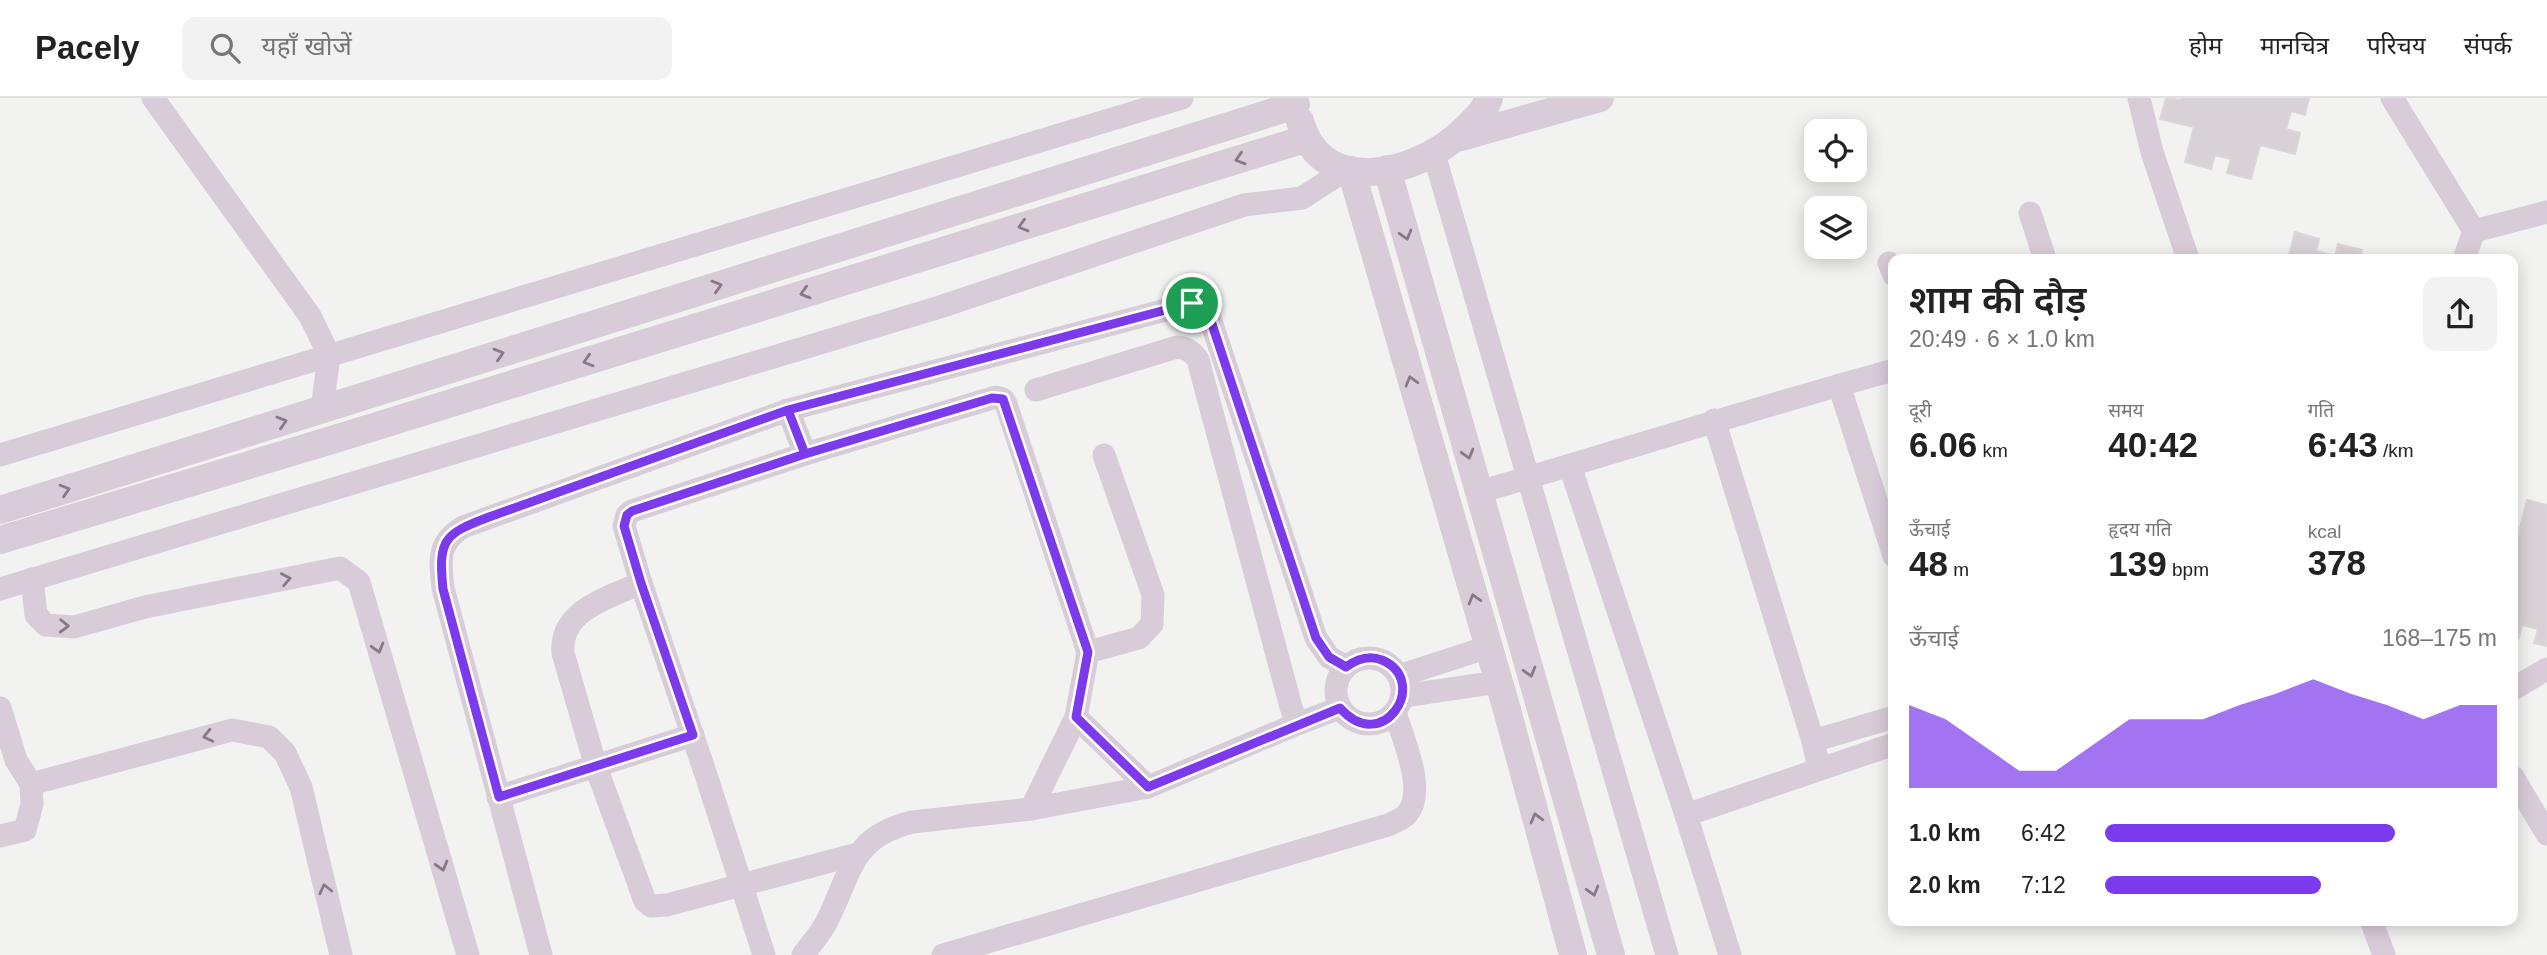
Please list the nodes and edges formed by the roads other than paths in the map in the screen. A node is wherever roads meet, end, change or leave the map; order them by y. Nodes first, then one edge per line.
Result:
1 (153, 98) edge
2 (1182, 98) edge
3 (1489, 98) edge
4 (1600, 98) edge
5 (2139, 98) edge
6 (2392, 98) edge
7 (1297, 101) edge
8 (1305, 139) junction
9 (1444, 146) junction
10 (1387, 169) junction
11 (1348, 170) junction
12 (2547, 212) edge
13 (2030, 213) dead end
14 (2474, 231) junction
15 (2043, 254) edge
16 (2186, 254) edge
17 (2466, 254) edge
18 (328, 355) junction
19 (1888, 372) edge
20 (1839, 385) junction
21 (1036, 390) dead end
22 (322, 410) junction
23 (788, 410) junction
24 (1714, 420) junction
25 (805, 454) junction
26 (0, 455) edge
27 (1104, 455) dead end
28 (1570, 466) junction
29 (1527, 478) junction
30 (1479, 492) junction
31 (0, 510) edge
32 (1888, 537) edge
33 (0, 540) edge
34 (32, 579) junction
35 (641, 583) junction
36 (0, 589) edge
37 (1488, 647) junction
38 (1088, 652) junction
39 (1346, 667) junction
40 (2547, 669) edge
41 (1498, 682) junction
42 (2518, 686) edge
43 (1399, 695) junction
44 (0, 708) edge
45 (1340, 708) junction
46 (1076, 717) junction
47 (1888, 720) edge
48 (1297, 724) junction
49 (693, 735) junction
50 (1814, 741) junction
51 (1888, 746) edge
52 (596, 766) junction
53 (1819, 768) junction
54 (31, 784) junction
55 (2518, 785) edge
56 (1148, 787) junction
57 (499, 797) junction
58 (1031, 809) junction
59 (1686, 815) junction
60 (2547, 834) edge
61 (0, 836) edge
62 (857, 854) junction
63 (740, 884) junction
64 (2373, 926) edge
65 (341, 955) edge
66 (468, 955) edge
67 (541, 955) edge
68 (764, 955) edge
69 (803, 955) edge
70 (943, 955) edge
71 (1573, 955) edge
72 (1611, 955) edge
73 (1667, 955) edge
74 (1730, 955) edge
75 (2384, 955) edge

1 - 18 street
2 - 18 street
3 - 9 street
4 - 9 street
5 - 16 street
6 - 14 street
7 - 8 street
22 -> 7 street
8 - 11 street
8 -> 33 street
9 - 10 street
9 - 29 street
10 - 11 street
10 -> 30 street
11 - 34 street
37 -> 11 street
12 - 14 street
13 - 15 street
14 - 17 street
18 - 22 street
18 - 26 street
19 - 20 street
20 - 24 street
20 - 32 street
21 - 48 street
31 -> 22 street
23 - 25 street
23 - 39 street
23 - 57 street
24 - 28 street
24 - 50 street
25 - 35 street
25 - 38 street
27 - 38 street
28 - 29 street
28 - 59 street
29 - 30 street
29 - 73 street
30 -> 72 street
34 - 36 street
34 -> 66 street
35 - 49 street
35 - 52 street
37 - 41 street
37 - 43 street
38 - 46 street
39 - 43 street
39 - 45 street
40 - 42 street
41 - 43 street
71 -> 41 street
43 - 45 street
43 - 70 street
44 - 54 street
45 - 48 street
46 - 56 street
46 - 58 street
47 - 50 street
48 - 56 street
49 - 52 street
49 - 63 street
50 - 53 street
51 - 53 street
52 - 57 street
52 - 63 street
53 - 59 street
54 - 61 street
65 -> 54 street
55 - 60 street
56 - 58 street
57 - 67 street
58 - 62 street
59 - 74 street
62 - 63 street
62 - 69 street
63 - 68 street
64 - 75 street

